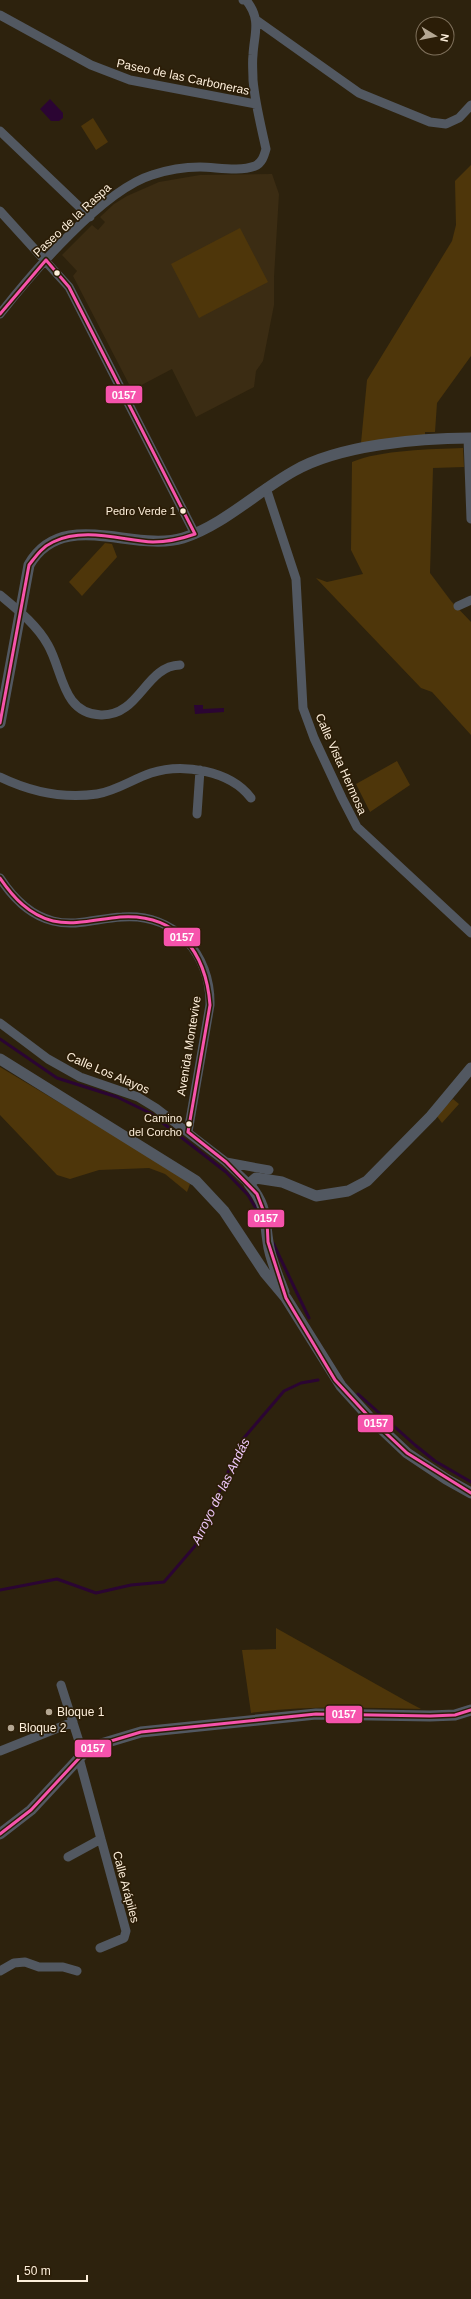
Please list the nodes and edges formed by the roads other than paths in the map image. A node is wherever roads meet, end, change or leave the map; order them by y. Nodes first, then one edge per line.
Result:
1 (243, 0) edge
2 (246, 0) edge
3 (0, 15) edge
4 (256, 20) junction
5 (256, 104) junction
6 (471, 105) edge
7 (0, 131) edge
8 (0, 211) edge
9 (90, 217) junction
10 (46, 260) junction
11 (0, 314) edge
12 (469, 438) edge
13 (266, 488) junction
14 (471, 519) edge
15 (195, 534) junction
16 (0, 595) edge
17 (471, 600) edge
18 (458, 606) dead end
19 (20, 612) junction
20 (180, 665) dead end
21 (0, 723) edge
22 (200, 770) junction
23 (0, 777) edge
24 (251, 798) dead end
25 (197, 814) dead end
26 (0, 878) edge
27 (471, 933) edge
28 (0, 1023) edge
29 (0, 1059) edge
30 (471, 1068) edge
31 (188, 1132) junction
32 (226, 1162) junction
33 (270, 1175) junction
34 (252, 1181) junction
35 (257, 1194) junction
36 (266, 1245) junction
37 (252, 1254) junction
38 (265, 1273) junction
39 (286, 1298) junction
40 (471, 1492) edge
41 (61, 1685) dead end
42 (471, 1710) edge
43 (73, 1722) junction
44 (0, 1751) edge
45 (81, 1756) junction
46 (0, 1834) edge
47 (101, 1840) junction
48 (68, 1857) dead end
49 (100, 1948) dead end
50 (0, 1971) edge
51 (77, 1971) dead end

1 - 2 street
2 - 4 street
3 - 5 street, Paseo de las Carboneras
4 - 5 street
4 - 6 street
5 - 9 street, Paseo de la Raspa
7 - 9 street
8 - 10 street
9 - 10 street, Paseo de la Raspa
10 - 11 street, Paseo de la Raspa
10 - 15 street
12 - 13 street
12 - 14 street
13 - 15 street
13 - 27 street, Calle Vista Hermosa
15 - 19 street
16 - 19 street
17 - 18 street
19 - 20 street
19 - 21 street
22 - 23 street
22 - 24 street
22 - 25 street
26 - 31 street, Avenida Montevive
28 - 31 street, Calle Los Alayos
29 - 37 street
30 - 33 street
31 - 32 street
32 - 33 street
32 - 34 street
33 - 34 street
33 - 35 street
34 - 35 street
35 - 36 street
36 - 37 street
36 - 38 street
36 - 39 street
37 - 38 street
38 - 39 street
39 - 40 street
41 - 43 street, Calle Arápiles
42 - 45 street
43 - 44 street
43 - 45 street, Calle Arápiles
45 - 46 street
45 - 47 street, Calle Arápiles
47 - 48 street, Calle Arápiles
47 - 49 street, Calle Arápiles
50 - 51 street

